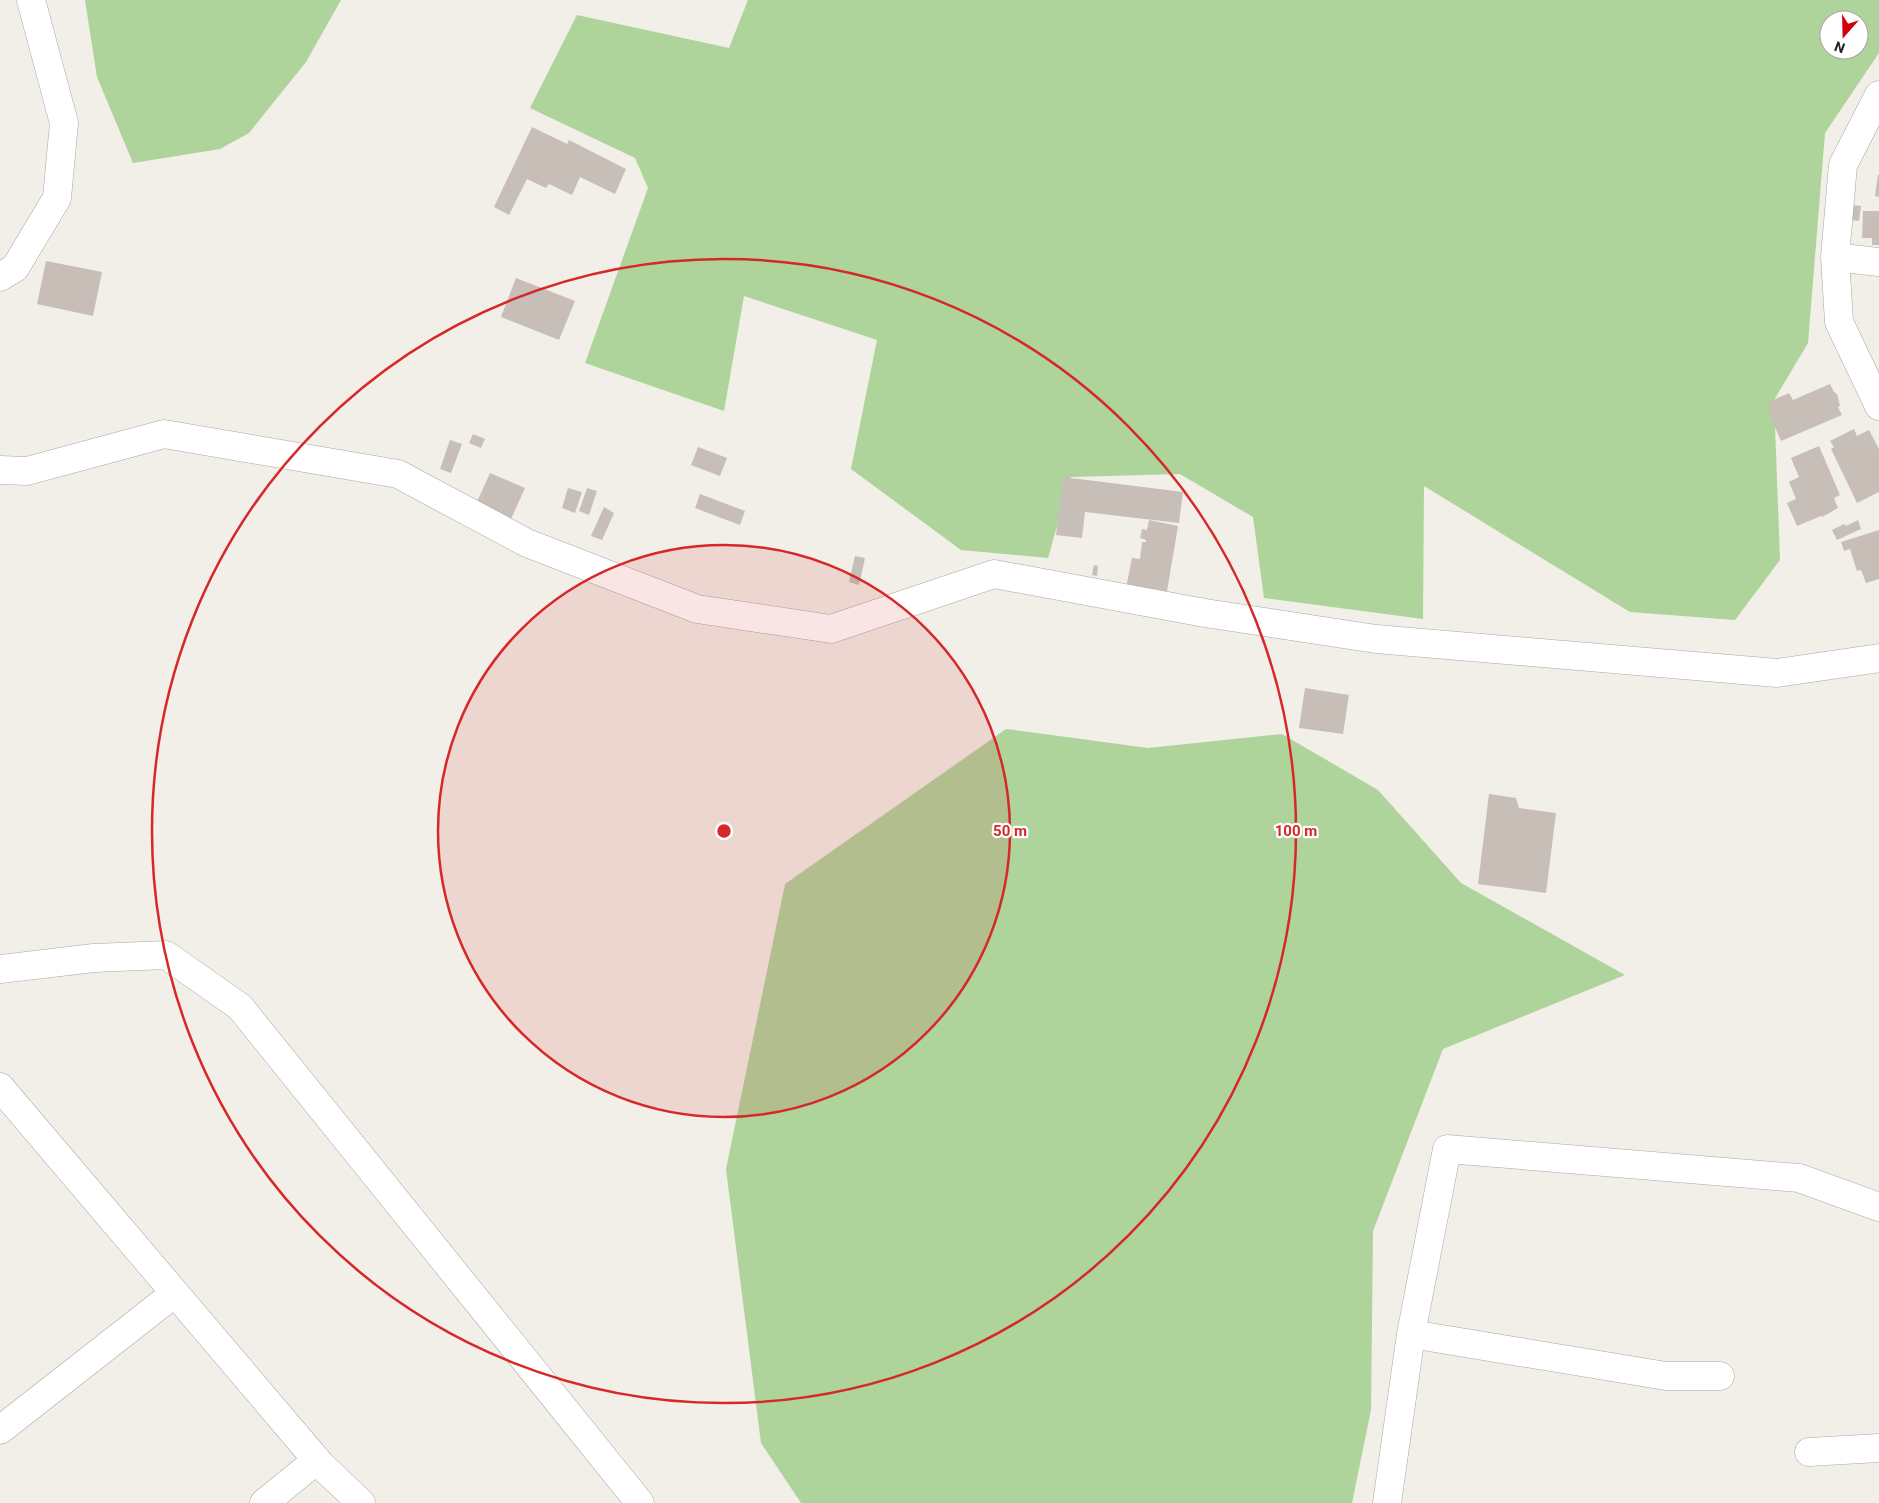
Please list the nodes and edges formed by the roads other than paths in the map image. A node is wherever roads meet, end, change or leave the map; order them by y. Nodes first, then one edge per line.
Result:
1 (31, 0) edge
2 (1879, 95) edge
3 (1835, 258) junction
4 (1879, 262) edge
5 (0, 278) edge
6 (1879, 406) edge
7 (0, 470) edge
8 (1879, 658) edge
9 (0, 969) edge
10 (0, 1087) edge
11 (1879, 1207) edge
12 (175, 1293) junction
13 (1411, 1334) junction
14 (1720, 1376) dead end
15 (1, 1427) edge
16 (1879, 1448) edge
17 (1809, 1452) dead end
18 (1879, 1457) edge
19 (317, 1460) junction
20 (264, 1503) edge
21 (361, 1503) edge
22 (640, 1503) edge
23 (1387, 1503) edge

1 - 5 street
2 - 3 street
3 - 4 street
3 - 6 street
7 - 8 street
9 - 22 street
10 - 12 street
11 - 13 street
12 - 15 street
12 - 19 street
13 - 14 street
13 - 23 street
16 - 17 street
16 - 18 street
19 - 20 street
19 - 21 street

